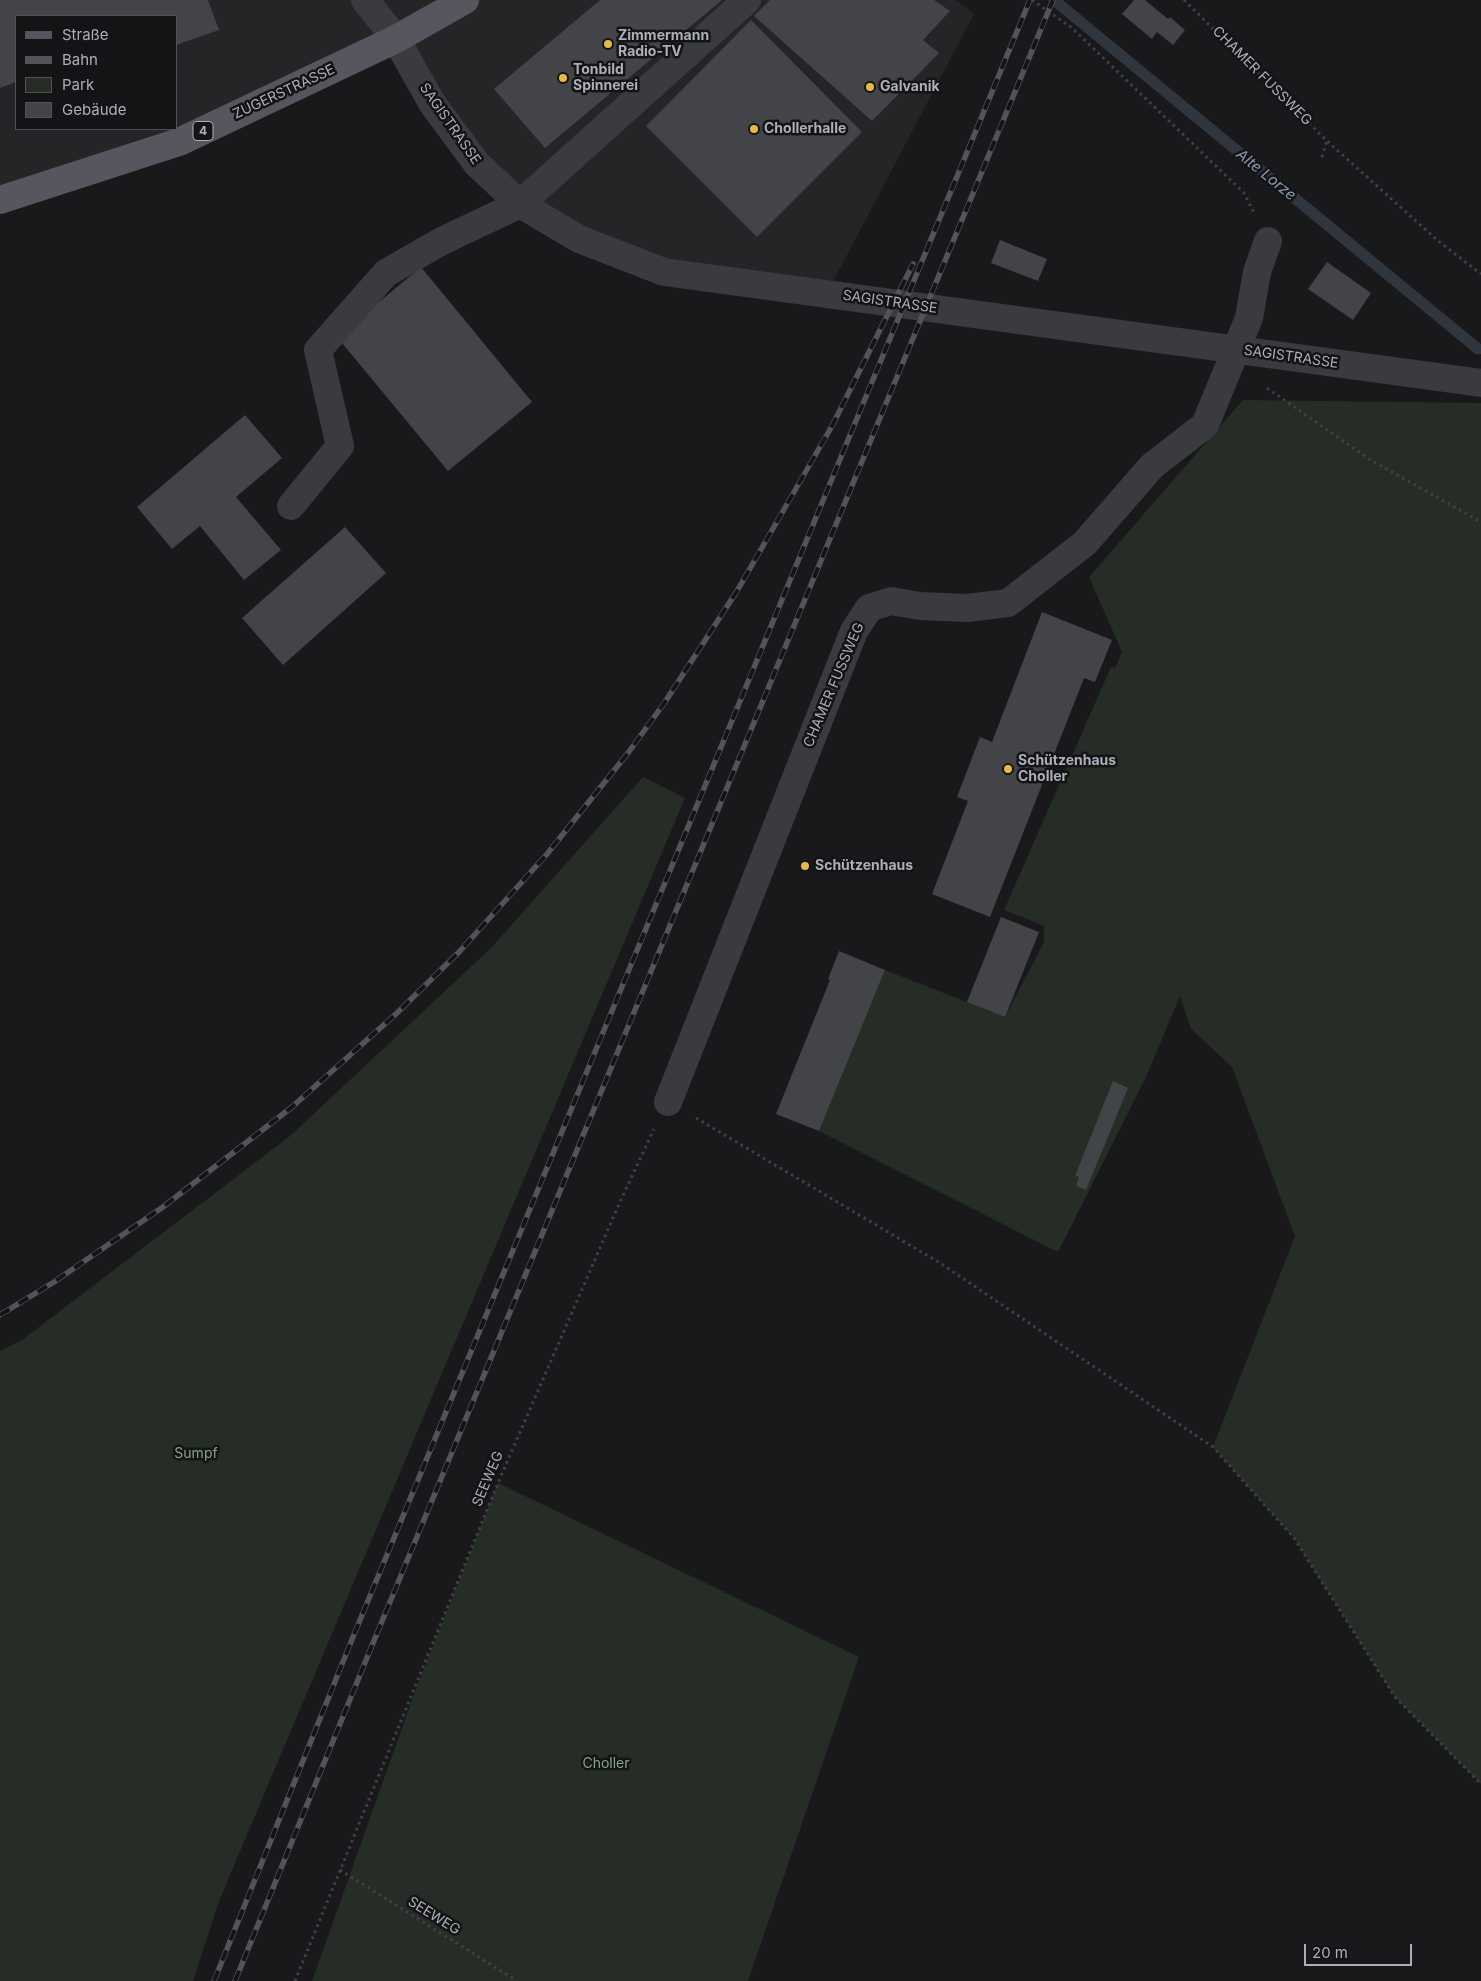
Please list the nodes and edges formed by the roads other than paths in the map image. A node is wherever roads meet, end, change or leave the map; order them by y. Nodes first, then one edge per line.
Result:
1 (366, 0) edge
2 (465, 0) edge
3 (747, 0) edge
4 (396, 39) junction
5 (0, 200) edge
6 (520, 204) junction
7 (1268, 241) road end
8 (1236, 350) junction
9 (1481, 382) edge
10 (291, 506) dead end
11 (668, 1102) road end

1 - 4 street, SAGISTRASSE
2 - 4 main road, 4
3 - 6 street
4 - 5 main road, ZUGERSTRASSE / 4
4 - 6 street, SAGISTRASSE
6 - 8 street, SAGISTRASSE
6 - 10 street
7 - 8 street, CHAMER FUSSWEG
8 - 9 street, SAGISTRASSE
8 - 11 street, CHAMER FUSSWEG

